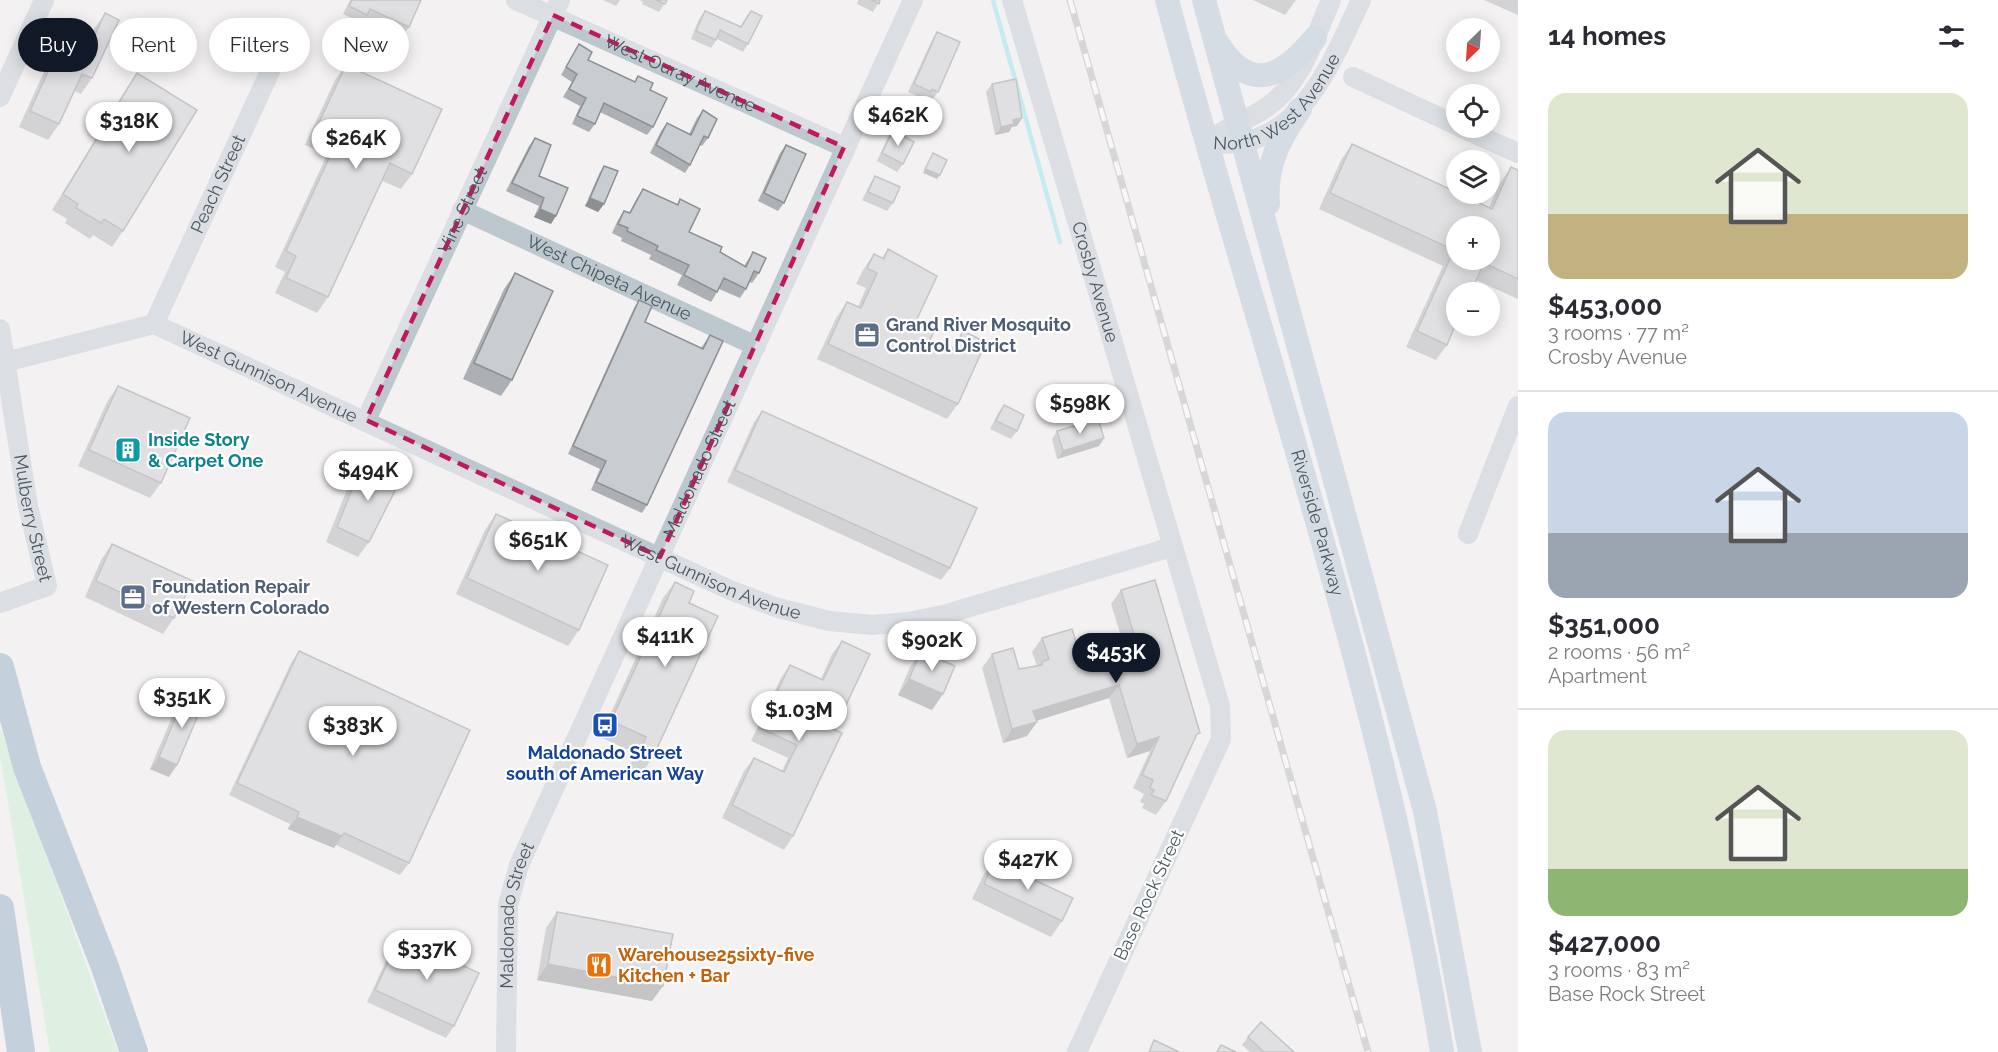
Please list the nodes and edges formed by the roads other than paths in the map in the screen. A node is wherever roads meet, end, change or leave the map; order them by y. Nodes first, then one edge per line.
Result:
1 (44, 0) edge
2 (516, 0) edge
3 (913, 0) edge
4 (1012, 0) edge
5 (1167, 0) edge
6 (1204, 0) edge
7 (1331, 0) edge
8 (1361, 0) edge
9 (556, 8) edge
10 (1214, 38) junction
11 (1315, 38) junction
12 (270, 72) edge
13 (1353, 77) dead end
14 (0, 97) edge
15 (1300, 109) junction
16 (1446, 120) edge
17 (1240, 133) junction
18 (1484, 138) edge
19 (1207, 142) junction
20 (844, 147) junction
21 (1518, 153) edge
22 (462, 210) junction
23 (1270, 242) junction
24 (154, 324) junction
25 (0, 329) edge
26 (756, 346) junction
27 (5, 362) junction
28 (1518, 406) edge
29 (366, 420) junction
30 (1468, 534) dead end
31 (1172, 547) junction
32 (660, 557) junction
33 (0, 603) edge
34 (0, 667) edge
35 (1221, 739) joint
36 (0, 908) edge
37 (21, 1051) edge
38 (135, 1052) edge
39 (506, 1052) edge
40 (1077, 1052) edge
41 (1442, 1052) edge
42 (1470, 1052) edge

1 - 14 street
2 - 9 street, West Ouray Avenue
3 - 20 street, Maldonado Street
4 - 31 street, Crosby Avenue
5 - 19 main road, Riverside Parkway
6 - 10 main road, Riverside Parkway
7 - 11 street, North West Avenue
8 - 15 street, North West Avenue
9 - 20 street, West Ouray Avenue
9 - 22 street, Vine Street
10 - 11 main road
10 - 17 main road, Riverside Parkway
11 - 17 street, North West Avenue
12 - 24 street, Peach Street
13 - 16 street
15 - 17 street, North West Avenue
15 - 23 main road
17 - 19 street, North West Avenue
17 - 23 main road, Riverside Parkway
18 - 21 street
19 - 41 main road, Riverside Parkway
20 - 26 street, Maldonado Street
22 - 26 street, West Chipeta Avenue
22 - 29 street, Vine Street
23 - 42 main road, Riverside Parkway
24 - 27 street
24 - 29 street, West Gunnison Avenue
25 - 27 street, Mulberry Street
26 - 32 street, Maldonado Street
27 - 33 street, Mulberry Street
28 - 30 street
29 - 32 street, West Gunnison Avenue
31 - 32 street, West Gunnison Avenue
31 - 35 street, Crosby Avenue
32 - 39 street, Maldonado Street
34 - 38 highway
35 - 40 street, Base Rock Street
36 - 37 highway

